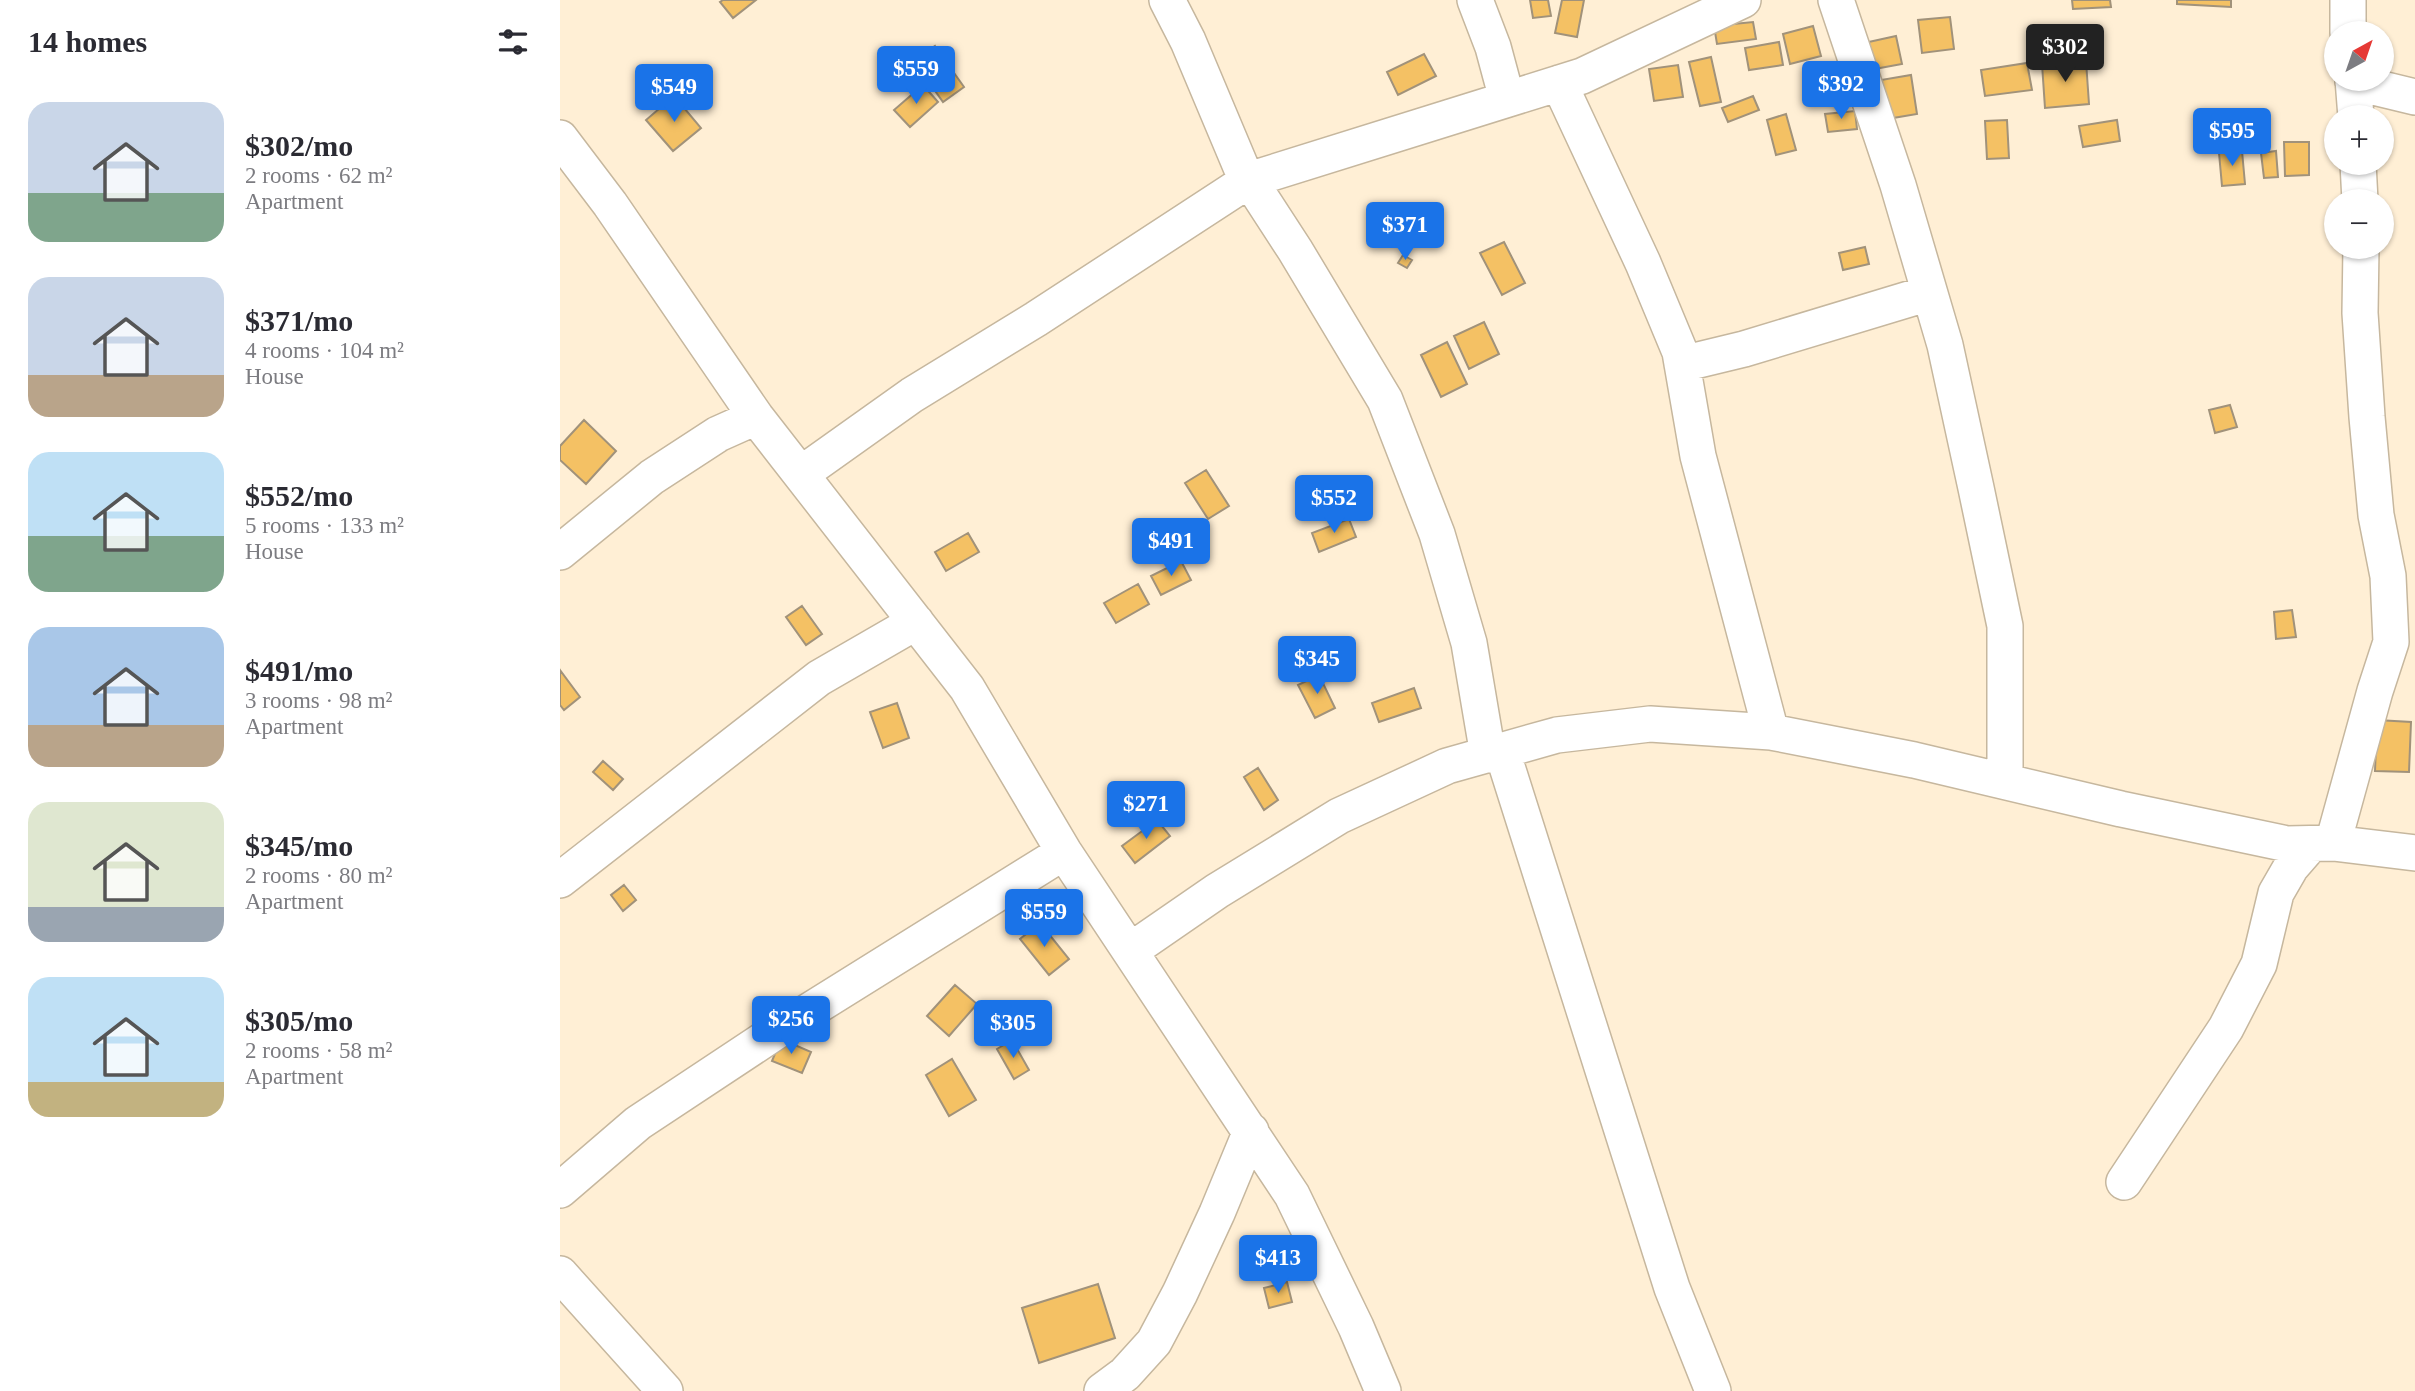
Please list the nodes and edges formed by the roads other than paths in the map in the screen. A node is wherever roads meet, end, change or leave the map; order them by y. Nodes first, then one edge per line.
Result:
1 (1167, 0) edge
2 (1475, 0) edge
3 (1743, 0) edge
4 (1836, 0) edge
5 (2348, 0) edge
6 (2348, 21) edge
7 (1559, 83) junction
8 (2393, 91) edge
9 (2415, 97) edge
10 (1507, 99) junction
11 (560, 138) edge
12 (1249, 180) junction
13 (2361, 259) edge
14 (1929, 293) junction
15 (1682, 364) junction
16 (756, 417) junction
17 (801, 474) junction
18 (560, 551) edge
19 (916, 622) junction
20 (1771, 732) junction
21 (1495, 753) junction
22 (2006, 781) junction
23 (2322, 844) junction
24 (1064, 852) junction
25 (2415, 853) edge
26 (560, 880) edge
27 (1130, 951) junction
28 (1251, 1131) junction
29 (2124, 1182) dead end
30 (560, 1190) edge
31 (560, 1274) edge
32 (665, 1391) edge
33 (1102, 1391) edge
34 (1383, 1391) edge
35 (1713, 1391) edge

1 - 12 street
2 - 10 street
3 - 7 street
4 - 14 street
5 - 6 street
7 - 10 street
7 - 15 street
8 - 9 street
10 - 12 street
11 - 16 street
12 - 17 street
12 - 21 street
13 - 23 street
14 - 15 street
14 - 22 street
15 - 20 street
16 - 17 street
16 - 18 street
17 - 19 street
19 - 24 street
19 - 26 street
20 - 21 street
20 - 22 street
21 - 27 street
21 - 35 street
22 - 23 street
23 - 25 street
23 - 29 street
24 - 27 street
24 - 30 street
27 - 28 street
28 - 33 street
28 - 34 street
31 - 32 street

